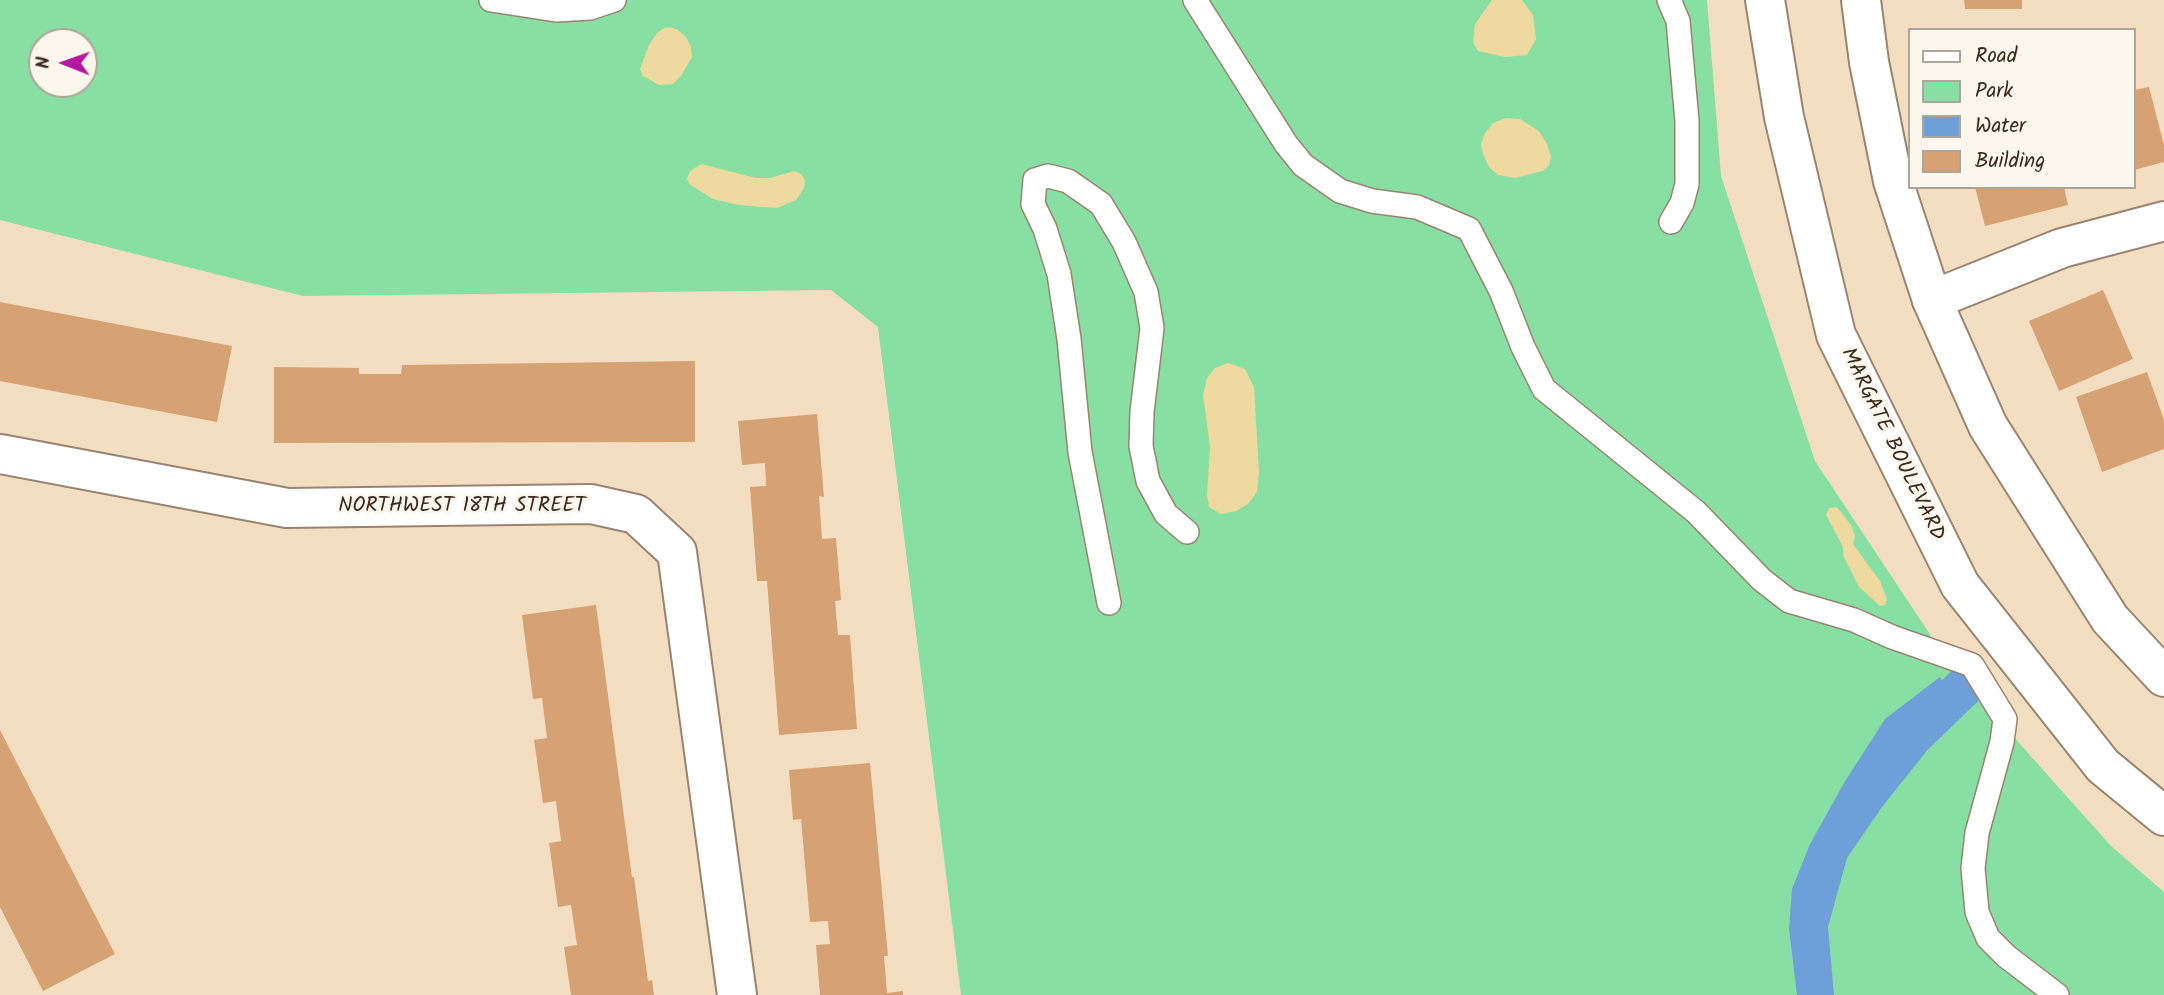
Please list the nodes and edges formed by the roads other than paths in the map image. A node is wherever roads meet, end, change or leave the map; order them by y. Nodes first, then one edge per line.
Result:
1 (491, 0) edge
2 (614, 0) edge
3 (1195, 0) edge
4 (1669, 0) edge
5 (1765, 0) edge
6 (1861, 0) edge
7 (2164, 221) edge
8 (1671, 222) dead end
9 (1932, 300) junction
10 (0, 454) edge
11 (1188, 532) dead end
12 (1109, 603) dead end
13 (2164, 677) edge
14 (2164, 816) edge
15 (737, 995) edge
16 (2057, 995) edge

1 - 2 lane
3 - 16 lane
4 - 8 lane
5 - 14 street, MARGATE BOULEVARD
6 - 9 street
7 - 9 street
9 - 13 street
10 - 15 street, NORTHWEST 18TH STREET
11 - 12 lane

